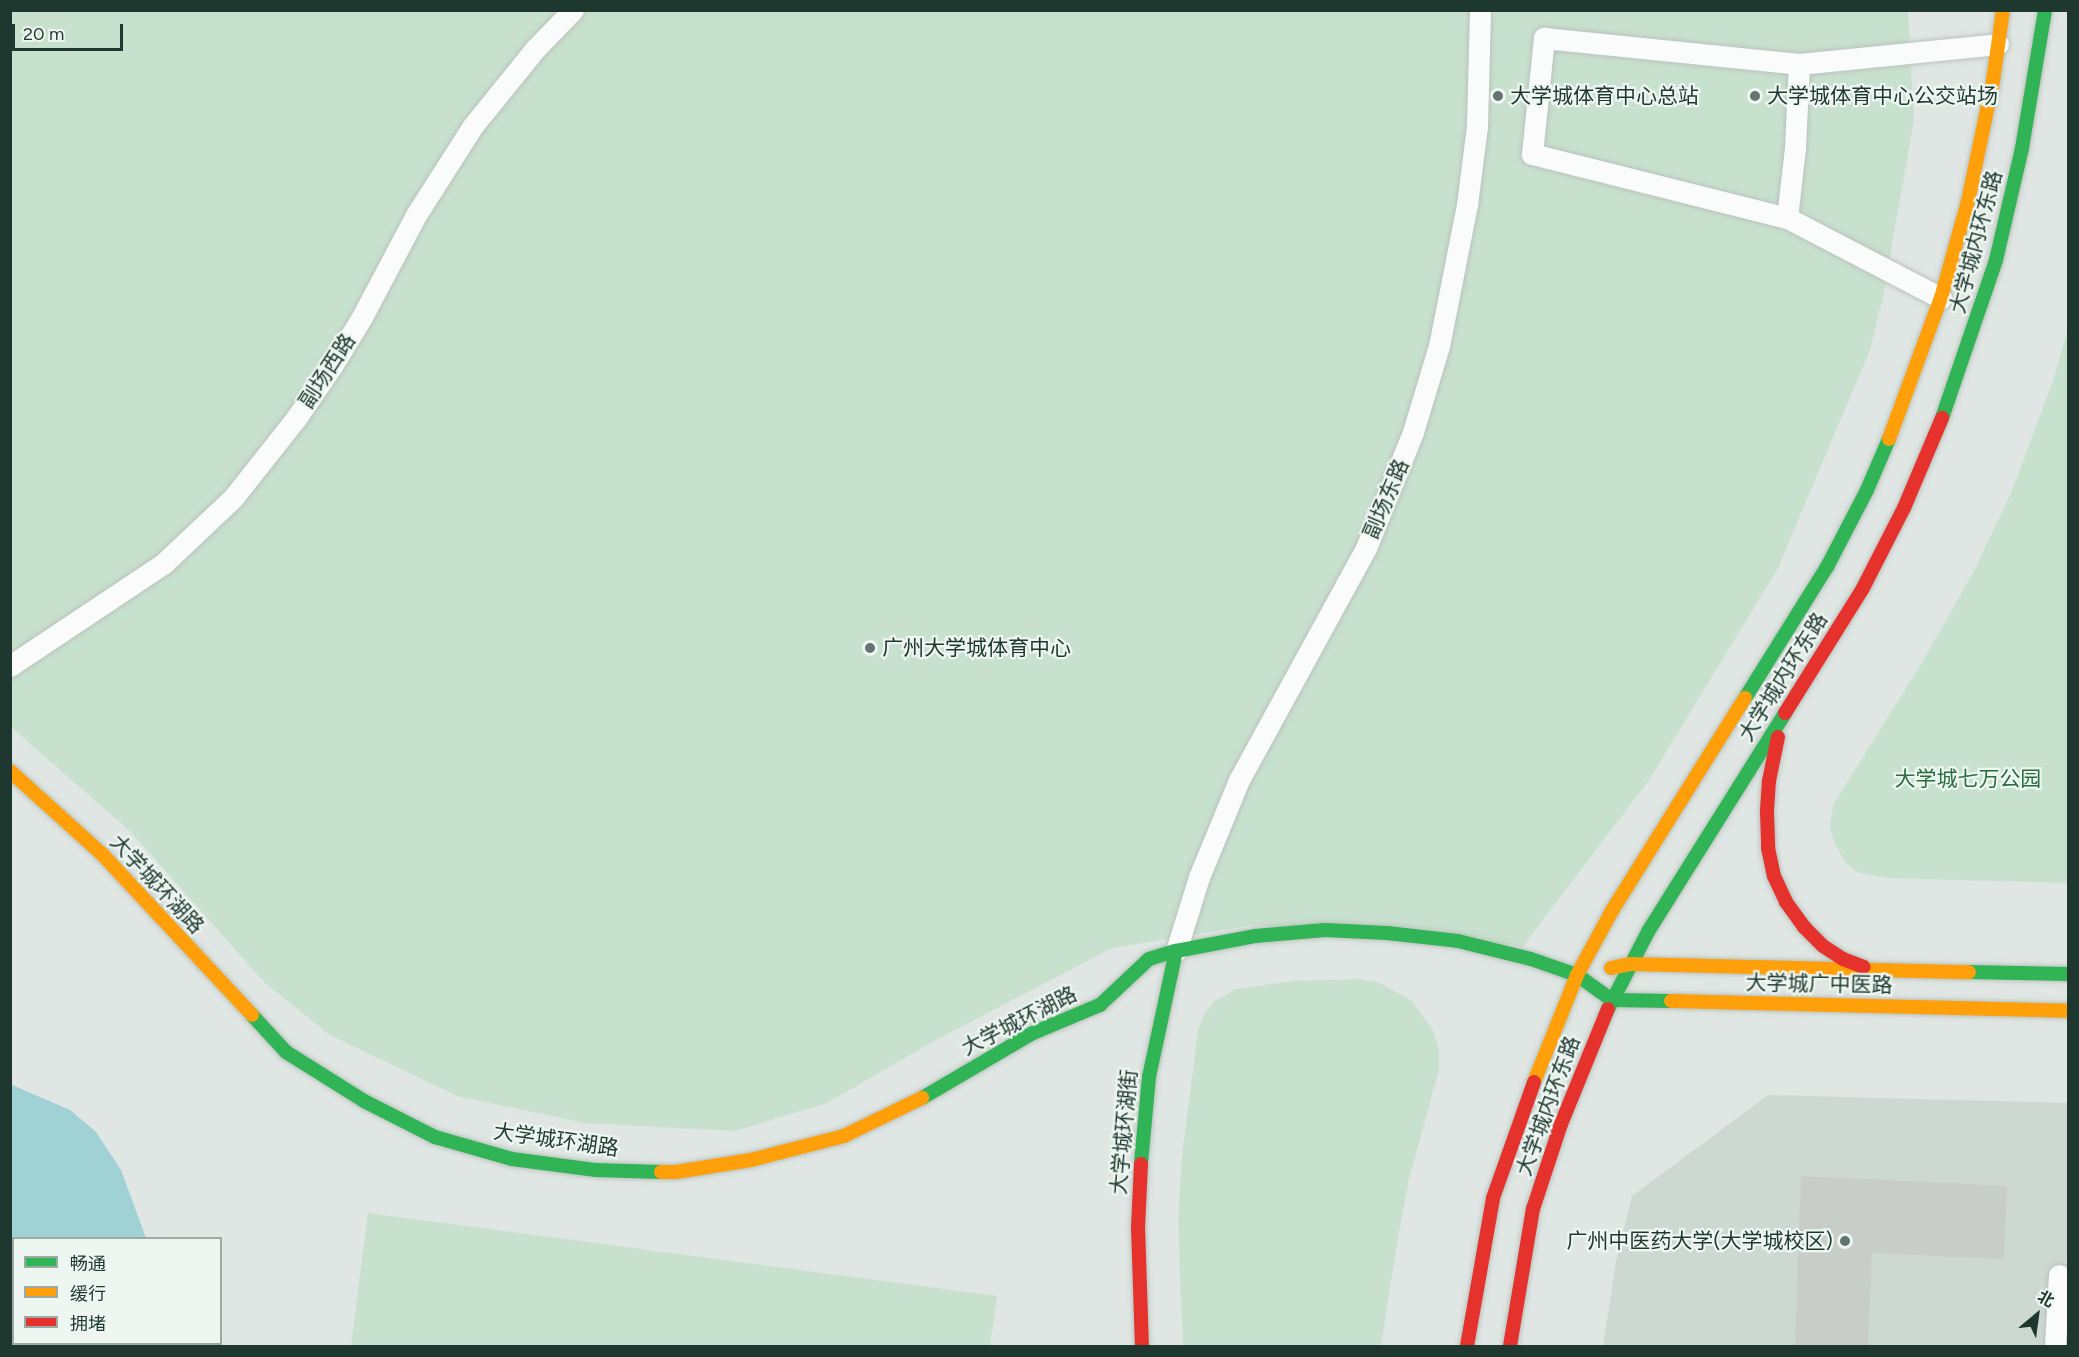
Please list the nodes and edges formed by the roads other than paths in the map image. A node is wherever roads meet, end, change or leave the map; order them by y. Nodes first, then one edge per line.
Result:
1 (573, 10) edge
2 (1480, 10) edge
3 (2003, 10) edge
4 (2045, 10) edge
5 (1998, 44) junction
6 (1799, 64) junction
7 (1787, 218) junction
8 (1941, 298) junction
9 (10, 666) edge
10 (1786, 711) junction
11 (10, 771) edge
12 (1176, 951) junction
13 (1630, 964) junction
14 (1871, 970) junction
15 (2068, 974) edge
16 (1577, 975) junction
17 (1612, 1000) junction
18 (2068, 1011) edge
19 (2059, 1275) dead end
20 (1142, 1347) edge
21 (1467, 1347) edge
22 (1510, 1347) edge
23 (2055, 1347) edge

1 - 9 lane, 副场西路
2 - 12 lane, 副场东路
3 - 5 main road, 大学城内环东路
4 - 10 main road, 大学城内环东路
5 - 6 lane
5 - 8 main road, 大学城内环东路
6 - 7 lane
6 - 7 lane
7 - 8 lane
8 - 16 main road, 大学城内环东路
10 - 13 main road, 大学城内环东路
10 - 14 main road
11 - 12 main road, 大学城环湖路
12 - 16 main road
12 - 20 main road, 大学城环湖街
13 - 14 main road, 大学城广中医路
13 - 16 main road, 大学城广中医路
13 - 17 main road, 大学城内环东路
14 - 15 main road, 大学城广中医路
16 - 17 main road
16 - 21 main road, 大学城内环东路
17 - 18 main road, 大学城广中医路
17 - 22 main road, 大学城内环东路
19 - 23 lane

